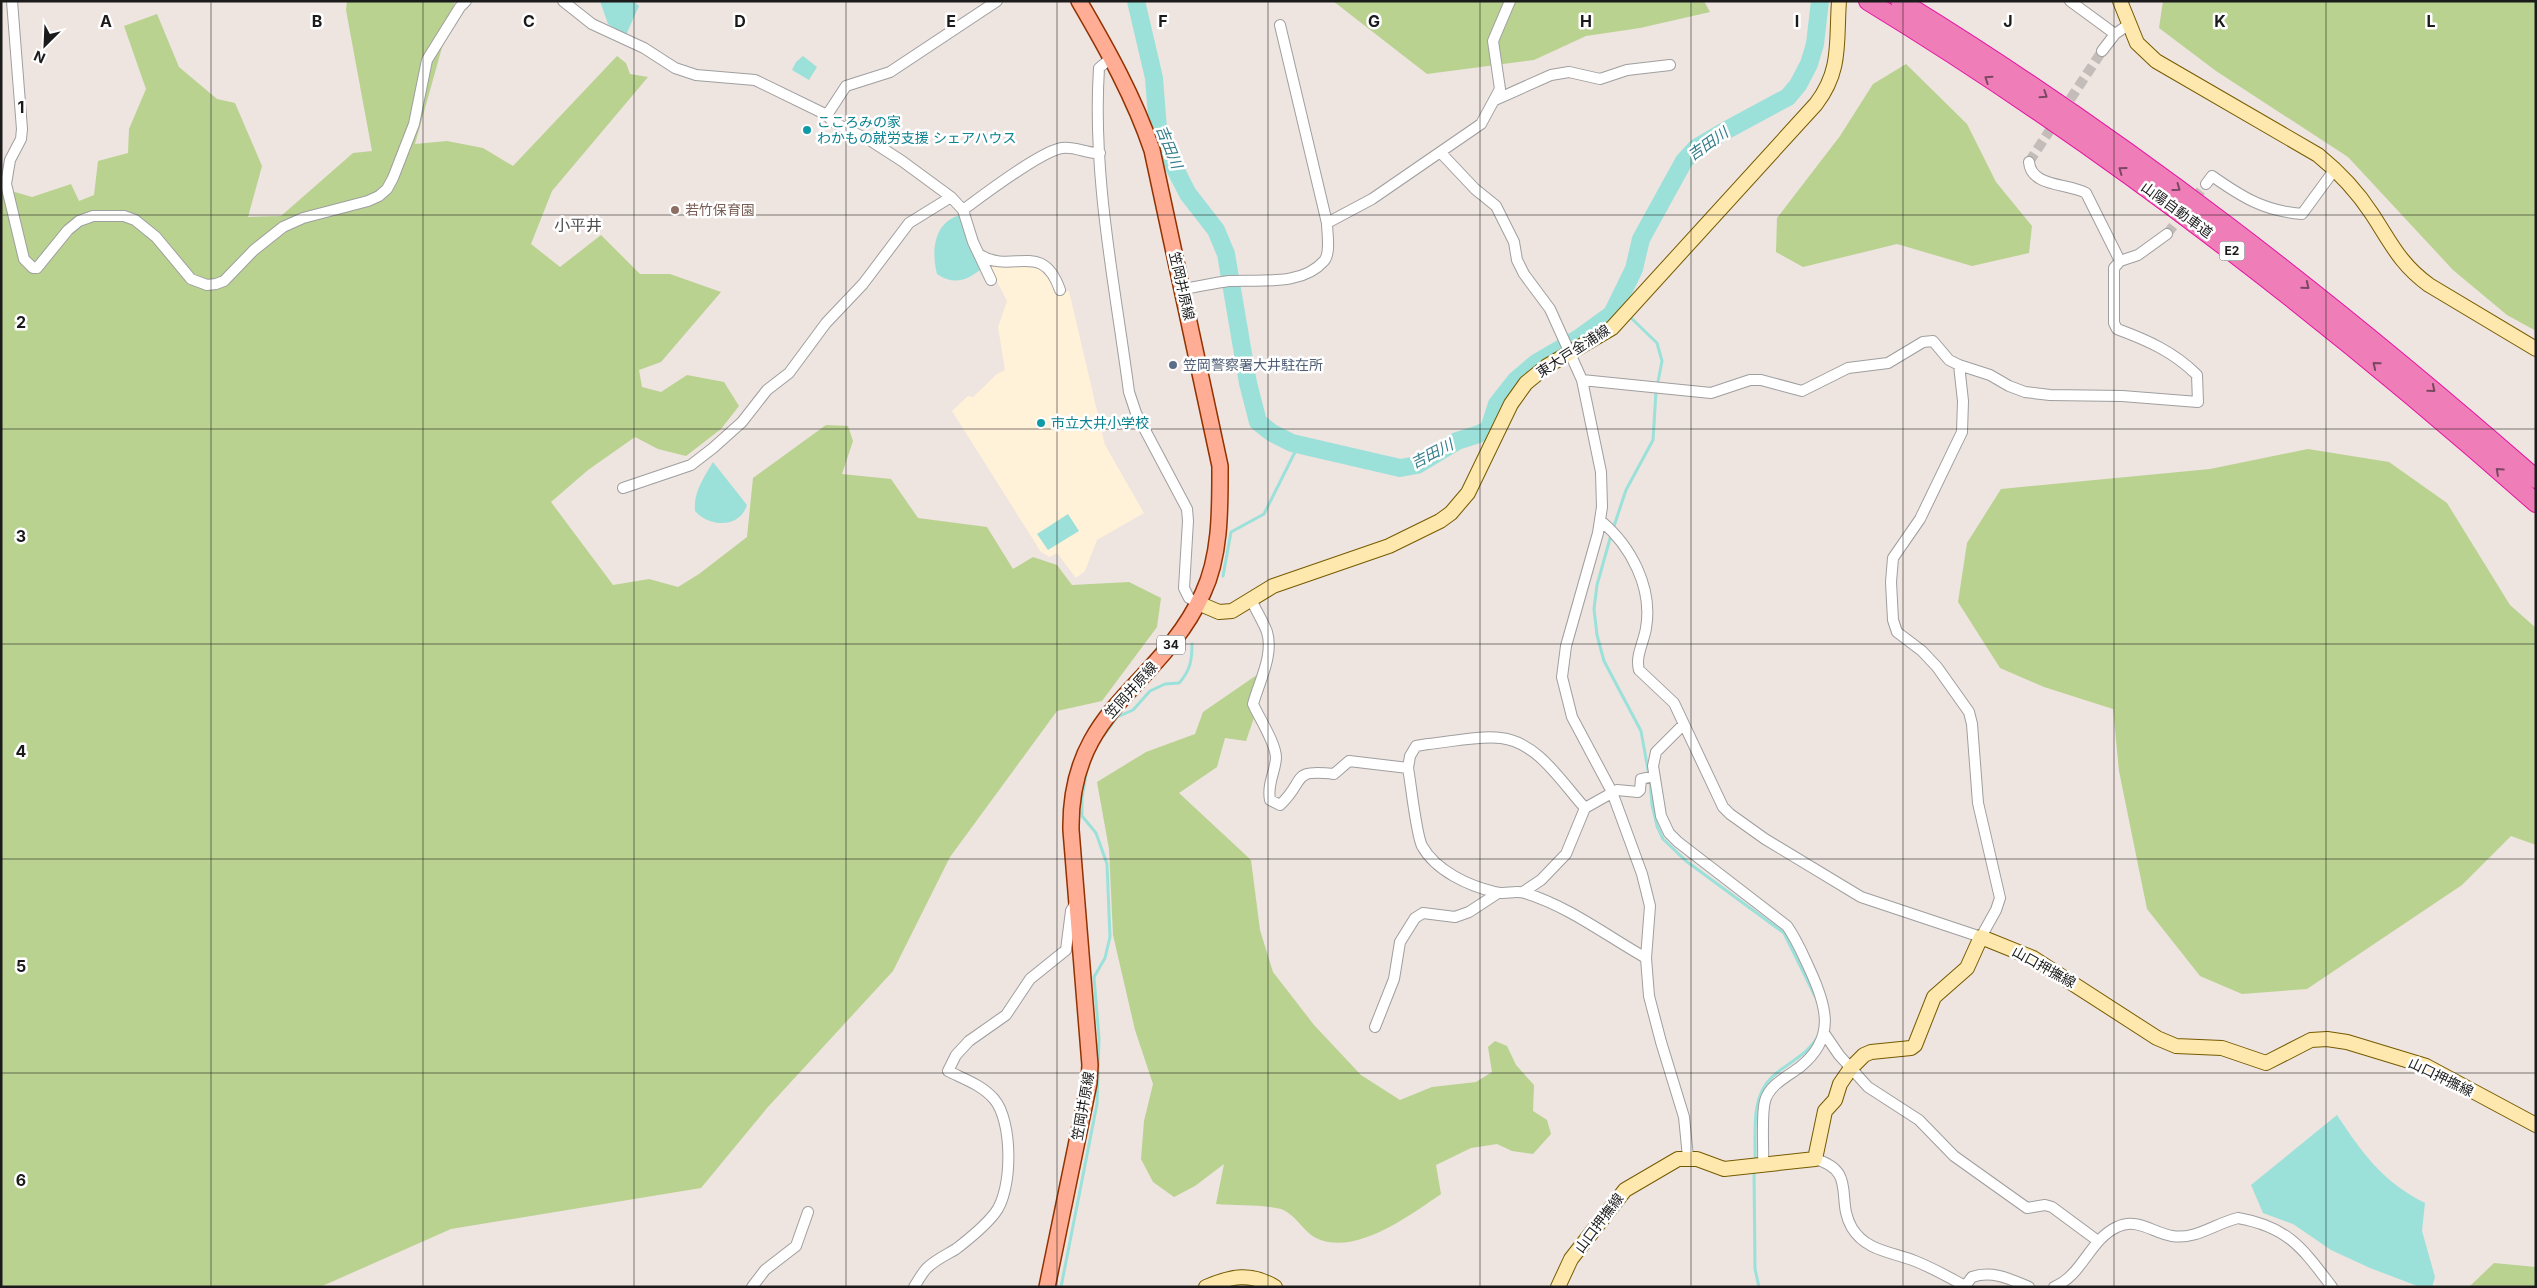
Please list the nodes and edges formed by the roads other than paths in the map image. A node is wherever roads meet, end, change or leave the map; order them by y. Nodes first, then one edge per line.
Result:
1 (12, 1) edge
2 (466, 1) edge
3 (563, 1) edge
4 (996, 1) edge
5 (1079, 1) edge
6 (1510, 1) edge
7 (1839, 1) edge
8 (1868, 1) edge
9 (2070, 1) edge
10 (2120, 1) edge
11 (1907, 12) edge
12 (1280, 25) dead end
13 (2128, 25) junction
14 (2115, 34) junction
15 (2102, 51) tunnel mouth
16 (1111, 58) junction
17 (1670, 65) dead end
18 (1495, 100) junction
19 (828, 115) junction
20 (1441, 152) junction
21 (1100, 153) junction
22 (2029, 162) dead end
23 (2335, 168) junction
24 (2206, 184) dead end
25 (951, 197) junction
26 (963, 210) junction
27 (1327, 223) junction
28 (2167, 234) tunnel mouth
29 (980, 255) junction
30 (2120, 261) junction
31 (991, 280) dead end
32 (1183, 289) junction
33 (1060, 290) dead end
34 (1566, 348) junction
35 (2536, 348) edge
36 (1959, 365) junction
37 (1582, 380) junction
38 (2536, 479) edge
39 (622, 488) dead end
40 (2536, 503) edge
41 (1604, 524) junction
42 (1252, 600) junction
43 (1198, 603) junction
44 (1684, 724) junction
45 (1408, 768) junction
46 (1651, 777) junction
47 (1612, 792) junction
48 (1585, 808) junction
49 (1523, 892) junction
50 (1498, 893) junction
51 (1076, 901) junction
52 (1981, 937) junction
53 (1646, 958) junction
54 (1375, 1027) dead end
55 (1824, 1033) junction
56 (1850, 1068) junction
57 (2536, 1125) edge
58 (1688, 1158) junction
59 (1815, 1159) junction
60 (1758, 1167) junction
61 (808, 1212) dead end
62 (2098, 1240) junction
63 (1209, 1286) edge
64 (1966, 1286) edge
65 (752, 1287) edge
66 (914, 1287) edge
67 (1047, 1287) edge
68 (1275, 1287) edge
69 (1558, 1287) edge
70 (2029, 1287) edge
71 (2054, 1287) edge
72 (2332, 1287) edge

1 - 2 street
3 - 19 street
4 - 19 street
5 - 16 main road, 笠岡井原線 / 34
6 - 18 street
7 - 34 main road, 東大戸金浦線
8 - 11 highway, 山陽自動車道 / E2
9 - 14 street
10 - 13 main road
11 -> 38 highway, 山陽自動車道 / E2
40 -> 11 highway, 山陽自動車道 / E2
12 - 27 street
13 - 14 street
13 - 23 main road
14 - 15 street
16 - 21 street
16 - 32 main road, 笠岡井原線 / 34
17 - 18 street
18 - 20 street
19 - 25 street
20 - 27 street
20 - 34 street
21 - 26 street
21 - 43 street
22 - 30 street
23 - 24 street
23 - 35 main road
25 - 26 street
25 - 39 street
26 - 29 street
27 - 32 street
28 - 30 street
29 - 31 street
29 - 33 street
30 - 36 street
32 - 43 main road, 笠岡井原線 / 34
34 - 37 street
34 - 42 main road, 東大戸金浦線
36 - 37 street
36 - 52 street
37 - 41 street
41 - 44 street
41 - 47 street
42 - 43 main road, 東大戸金浦線
42 - 45 street
43 - 51 main road, 笠岡井原線 / 34
44 - 46 street
44 - 52 street
45 - 48 street
45 - 50 street
46 - 47 street
46 - 55 street
47 - 48 street
47 - 53 street
48 - 49 street
49 - 50 street
49 - 53 street
50 - 54 street
51 - 66 street
51 - 67 main road, 笠岡井原線 / 34
52 - 56 main road
52 - 57 main road, 山口押撫線
53 - 58 street
55 - 56 street
55 - 60 street
56 - 59 main road
56 - 62 street
58 - 60 main road
58 - 69 main road, 山口押撫線
59 - 60 main road
59 - 64 street
61 - 65 street
62 - 71 street
62 - 72 street
63 - 68 main road
64 - 70 street

